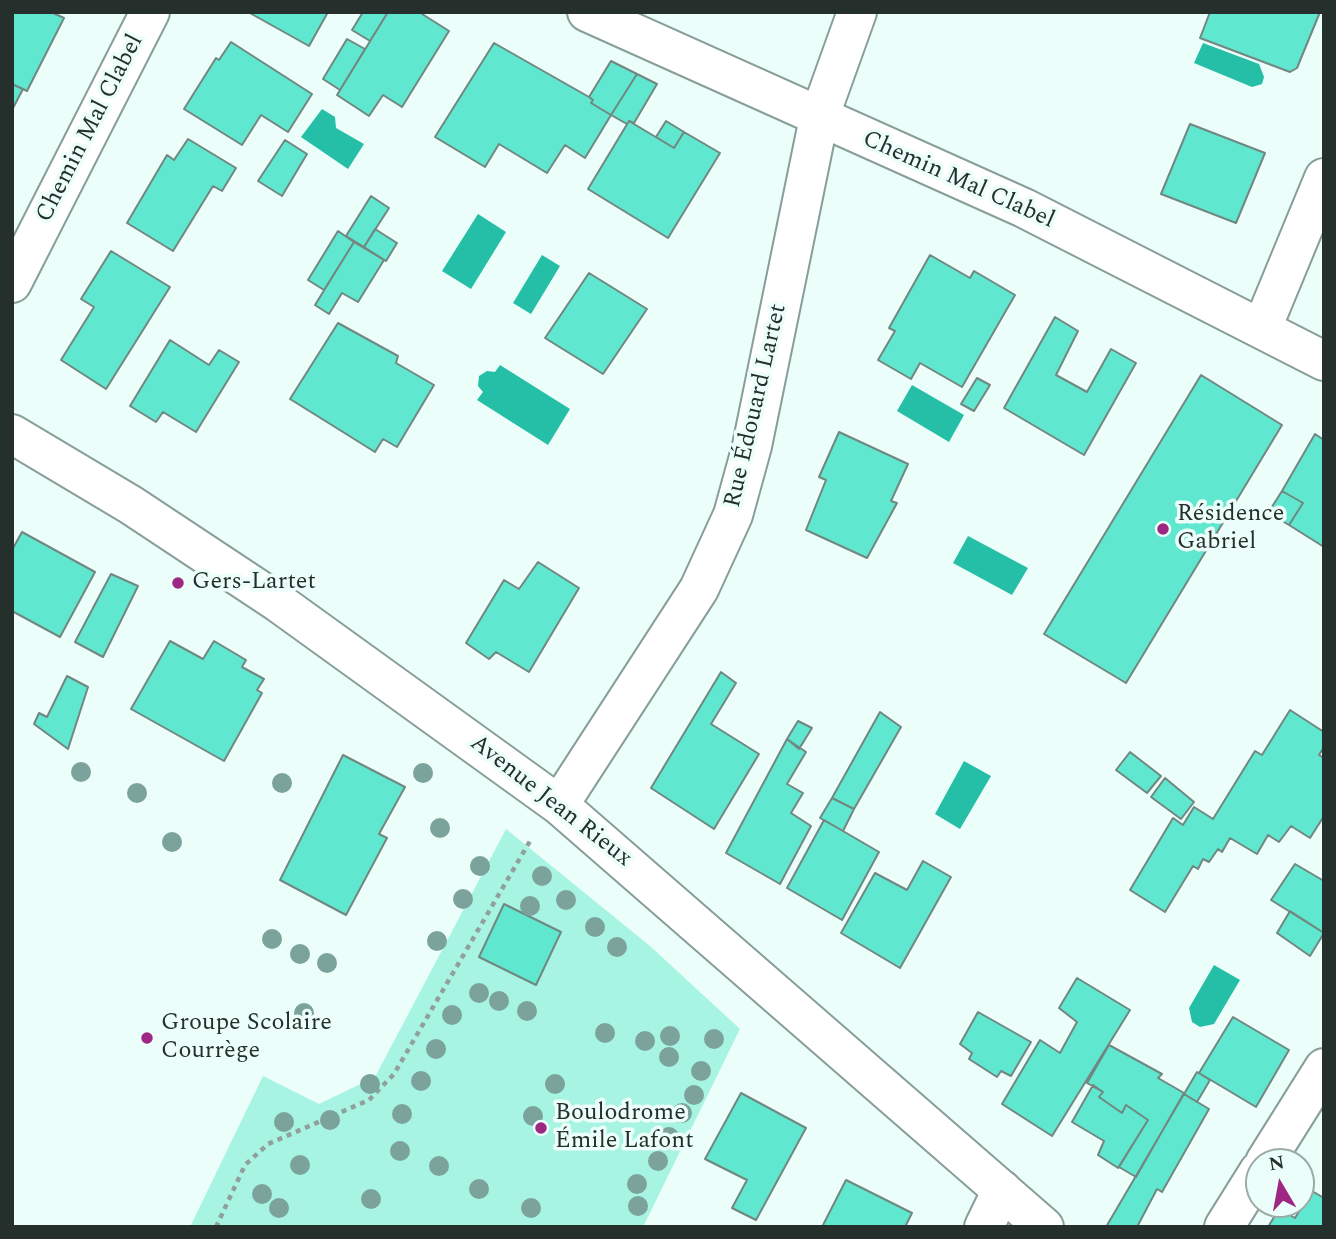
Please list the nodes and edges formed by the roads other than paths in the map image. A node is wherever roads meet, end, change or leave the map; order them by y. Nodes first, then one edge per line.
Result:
1 (150, 12) edge
2 (857, 12) edge
3 (591, 13) edge
4 (819, 118) junction
5 (1324, 177) edge
6 (12, 284) edge
7 (1262, 328) junction
8 (1324, 361) edge
9 (12, 434) edge
10 (559, 805) junction
11 (1324, 1069) edge
12 (1274, 1148) edge
13 (1002, 1190) junction
14 (1245, 1193) edge
15 (984, 1227) edge
16 (1044, 1227) edge
17 (1224, 1227) edge

1 - 6 street, Chemin Mal Clabel
2 - 4 street, Rue Édouard Lartet
3 - 4 street, Chemin Mal Clabel
4 - 7 street, Chemin Mal Clabel
4 - 10 street, Rue Édouard Lartet
5 - 7 street
7 - 8 street, Chemin Mal Clabel
9 - 10 street, Avenue Jean Rieux
10 - 13 street, Avenue Jean Rieux
11 - 12 street
13 - 15 street
13 - 16 street, Avenue Jean Rieux
14 - 17 street

